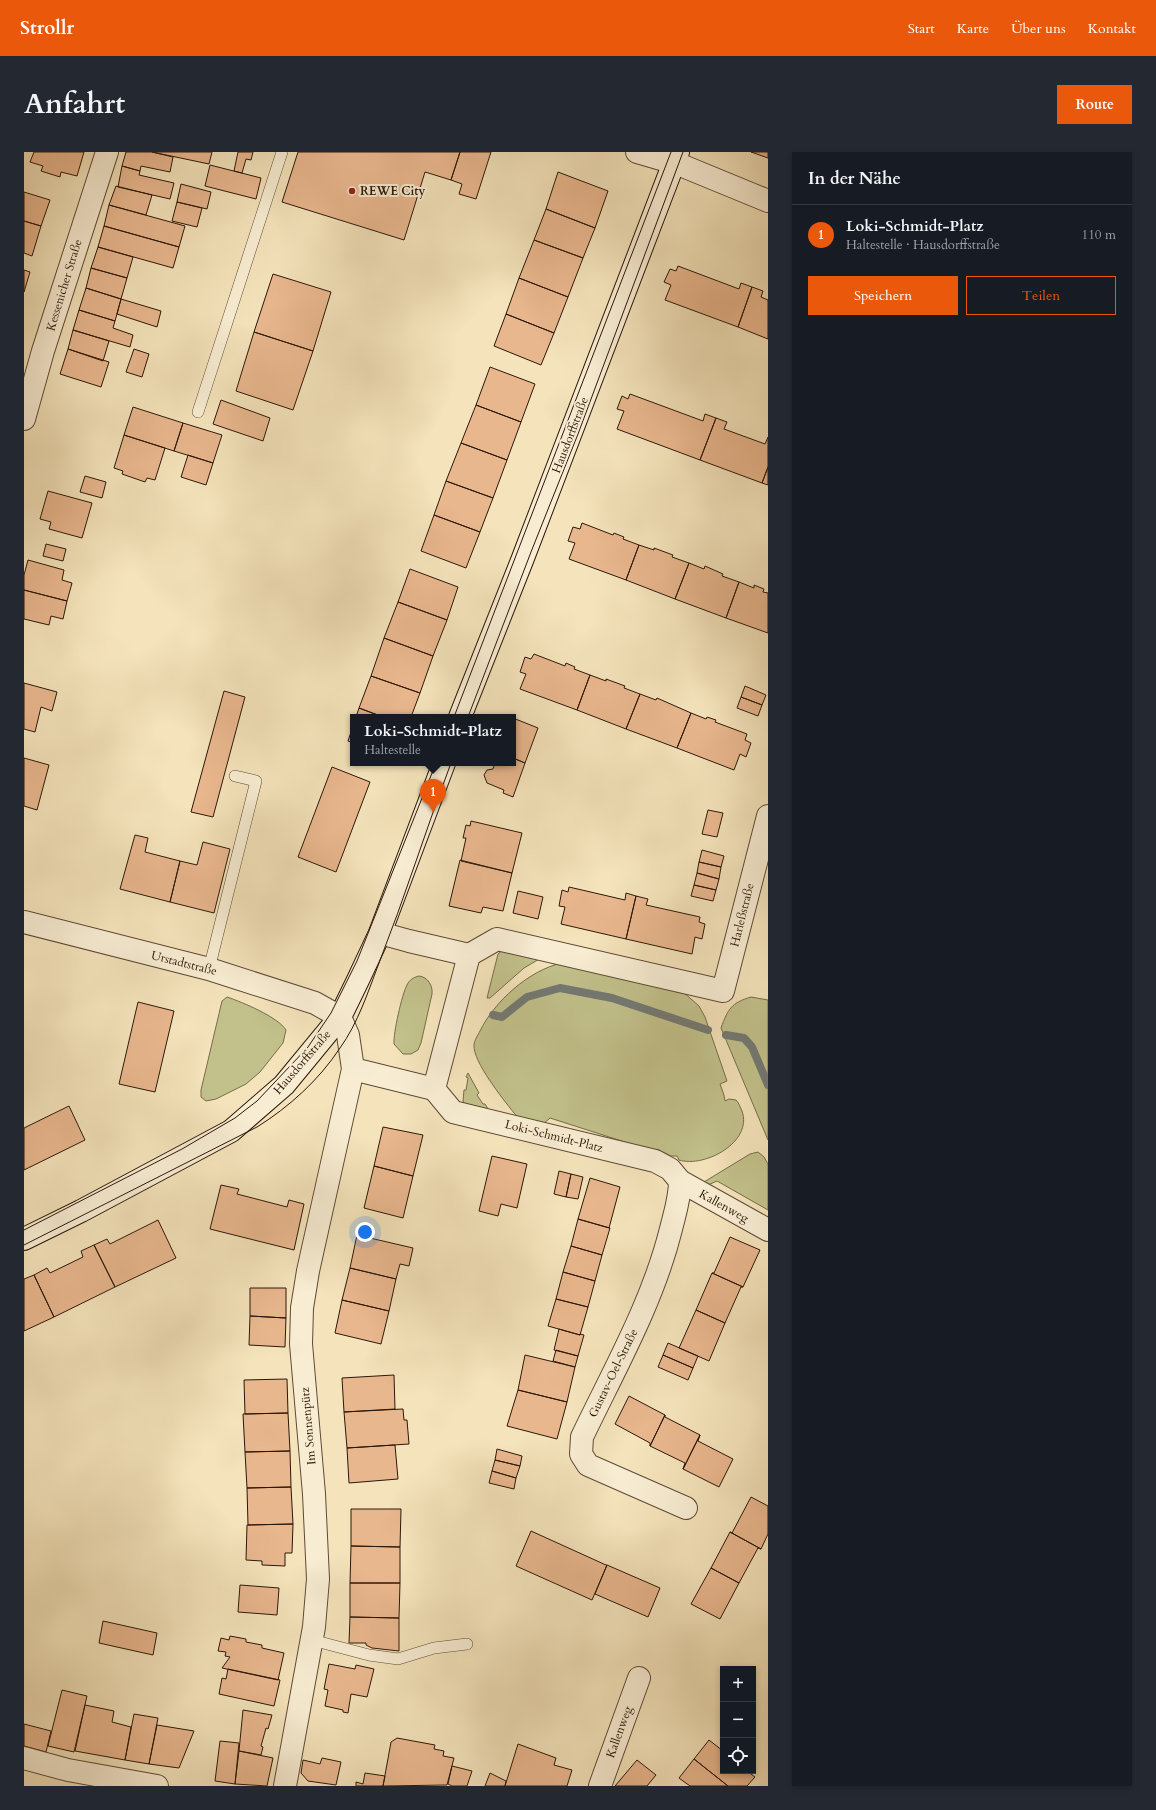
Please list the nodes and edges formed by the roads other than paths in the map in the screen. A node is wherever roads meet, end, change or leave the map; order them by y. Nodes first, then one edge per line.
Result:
1 (107, 152) edge
2 (282, 152) edge
3 (638, 152) edge
4 (676, 158) edge
5 (768, 201) edge
6 (198, 412) dead end
7 (24, 418) edge
8 (461, 714) edge
9 (443, 766) edge
10 (235, 776) dead end
11 (768, 816) edge
12 (24, 922) edge
13 (380, 933) junction
14 (469, 955) junction
15 (209, 969) junction
16 (340, 1017) junction
17 (353, 1069) junction
18 (434, 1089) junction
19 (679, 1180) junction
20 (768, 1230) edge
21 (24, 1239) edge
22 (686, 1508) dead end
23 (312, 1640) junction
24 (467, 1644) dead end
25 (639, 1678) dead end
26 (24, 1758) edge
27 (157, 1786) edge
28 (285, 1786) edge
29 (600, 1786) edge

1 - 7 street, Kessenicher Straße
2 - 6 lane
3 - 4 street
4 - 5 street
4 - 8 street, Hausdorffstraße
9 - 13 street, Hausdorffstraße
10 - 15 lane
11 - 14 street, Harleßstraße
12 - 15 street, Urstadtstraße
13 - 14 street
13 - 16 street, Hausdorffstraße
14 - 18 street
15 - 16 street, Urstadtstraße
16 - 17 street
16 - 21 street, Hausdorffstraße
17 - 18 street
17 - 23 street, Im Sonnenpütz
18 - 19 street, Loki-Schmidt-Platz
19 - 20 street, Kallenweg
19 - 22 street, Gustav-Oel-Straße
23 - 24 lane
23 - 28 street, Im Sonnenpütz
25 - 29 street, Kallenweg
26 - 27 street

